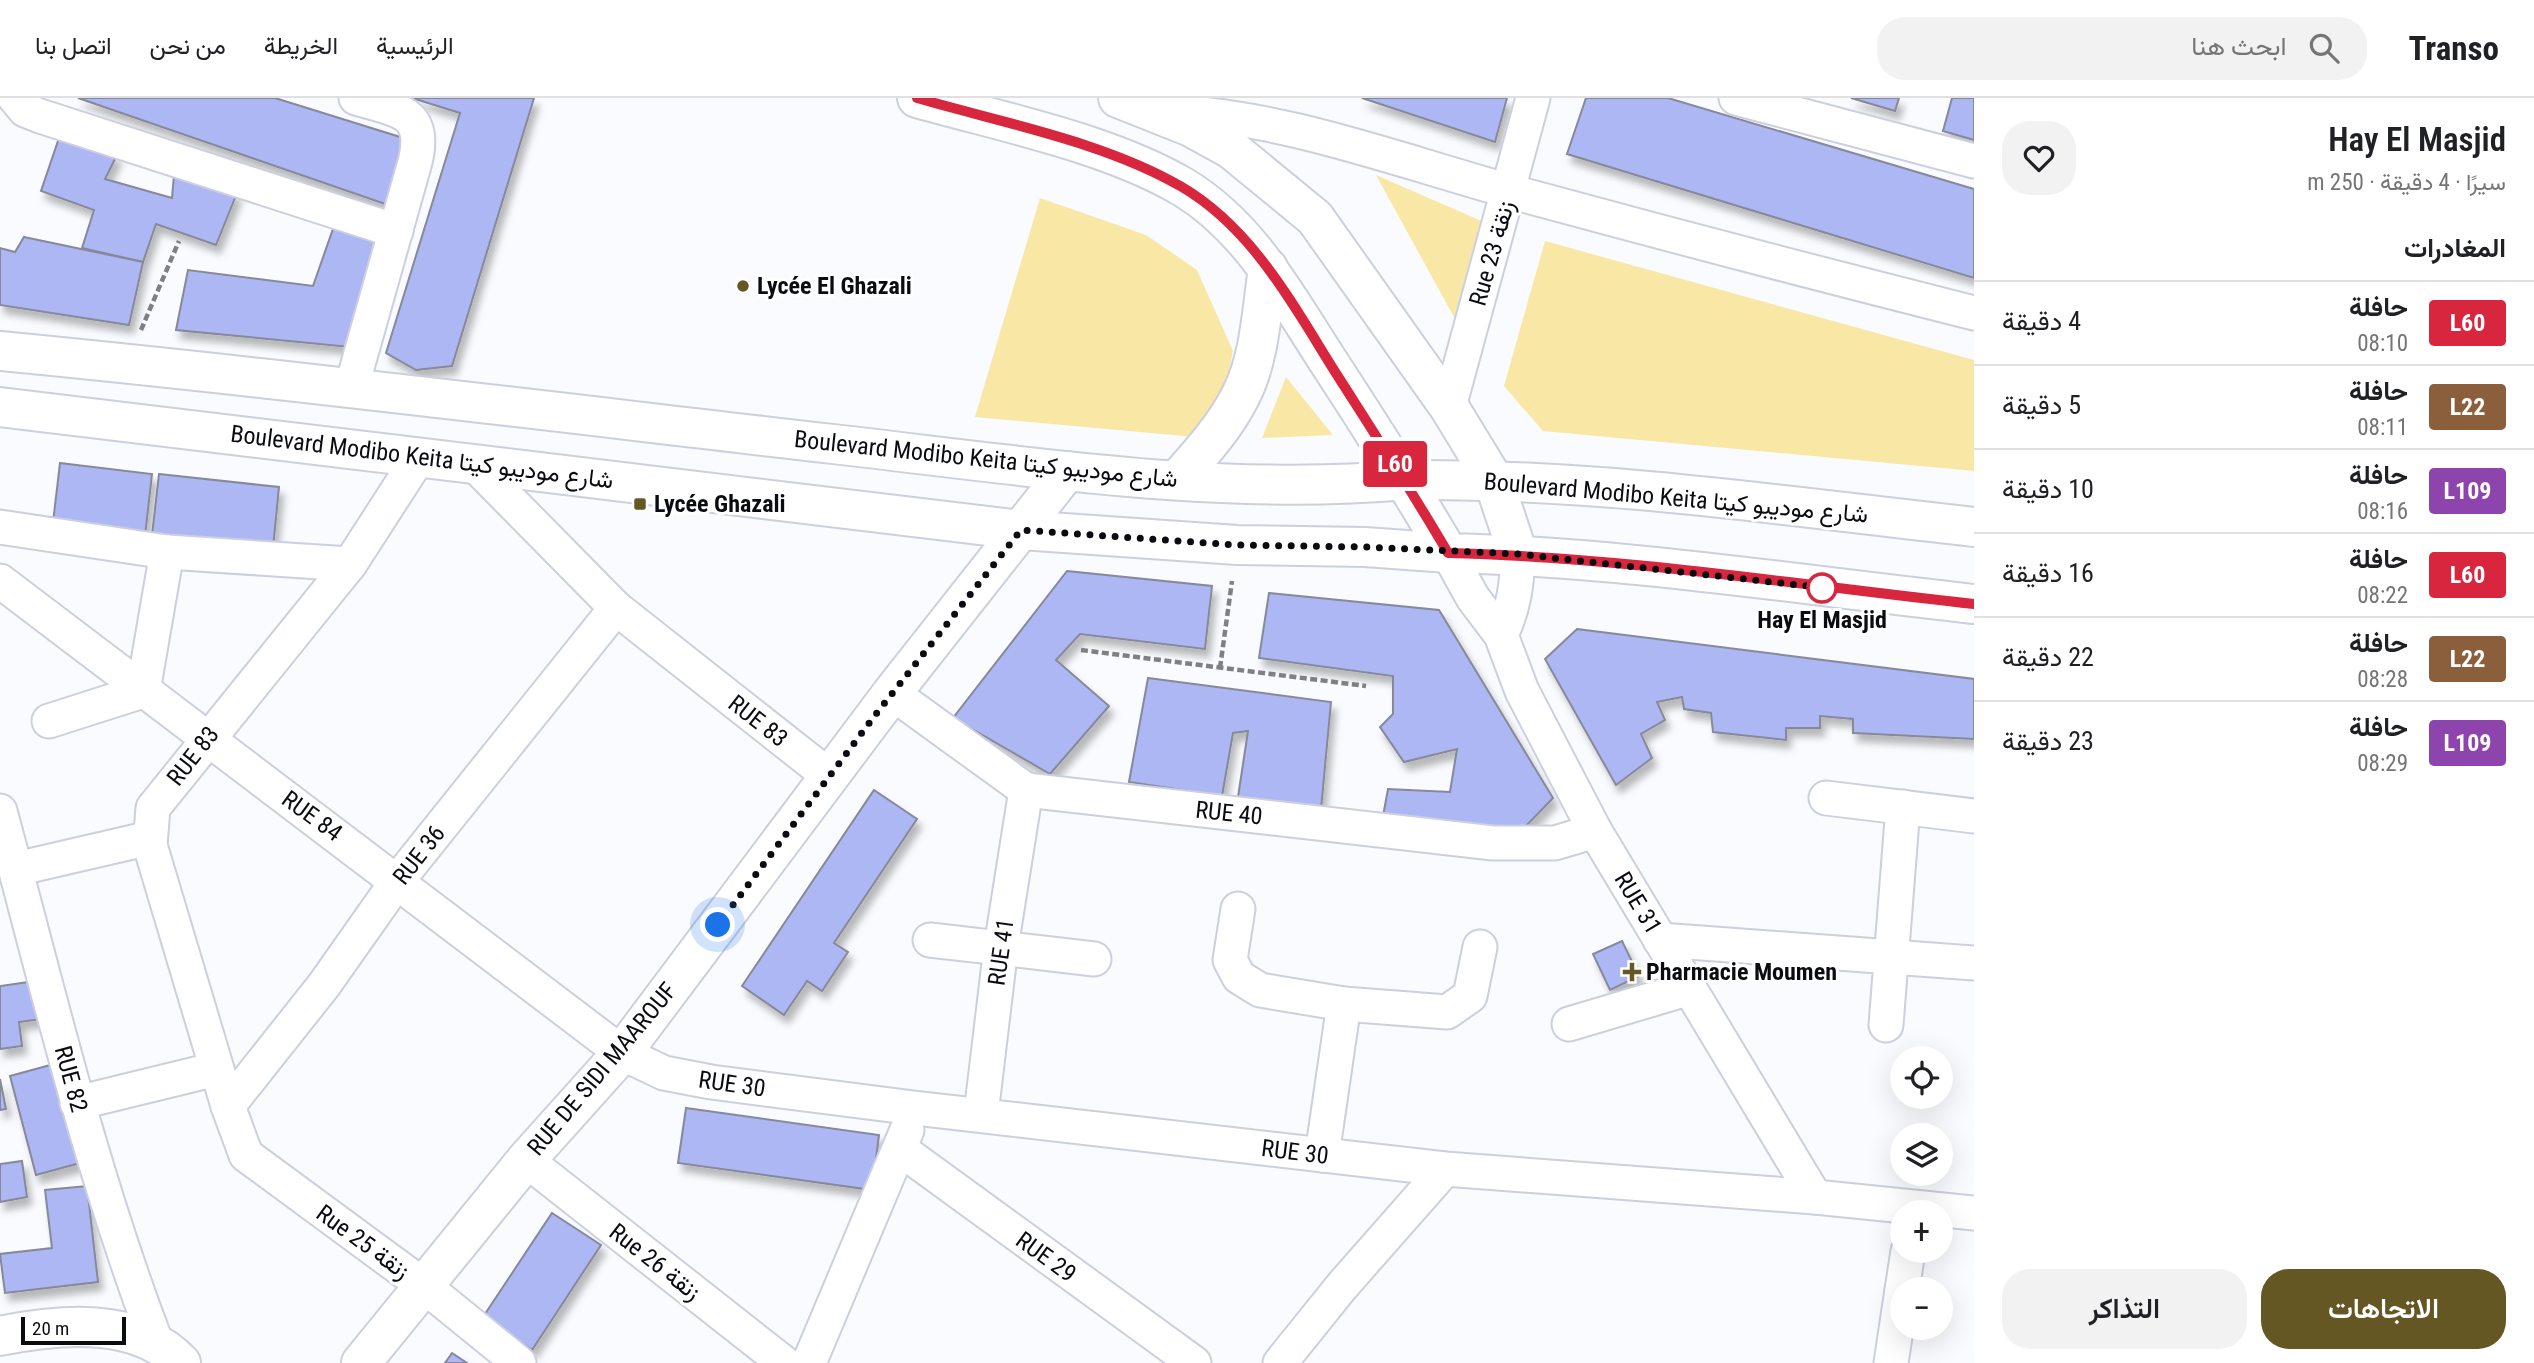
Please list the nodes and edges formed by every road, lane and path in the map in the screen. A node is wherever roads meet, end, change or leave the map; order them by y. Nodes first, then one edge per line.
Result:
1 (15, 98) edge
2 (356, 98) edge
3 (917, 98) edge
4 (1118, 98) edge
5 (1533, 98) edge
6 (1736, 98) edge
7 (1792, 106) edge
8 (1154, 110) junction
9 (1974, 162) edge
10 (1510, 191) junction
11 (396, 231) junction
12 (179, 241) dead end
13 (1268, 268) junction
14 (1974, 313) edge
15 (0, 351) edge
16 (128, 363) junction
17 (351, 388) junction
18 (0, 407) edge
19 (1449, 407) junction
20 (419, 457) junction
21 (474, 464) junction
22 (1067, 471) junction
23 (1179, 478) junction
24 (1493, 479) junction
25 (1405, 480) junction
26 (0, 527) edge
27 (1974, 527) edge
28 (1021, 530) junction
29 (1237, 545) junction
30 (167, 552) junction
31 (1448, 553) junction
32 (1518, 554) junction
33 (350, 564) junction
34 (0, 581) edge
35 (1974, 604) edge
36 (616, 608) junction
37 (1501, 635) junction
38 (1081, 650) dead end
39 (1220, 667) junction
40 (1366, 686) dead end
41 (142, 691) junction
42 (892, 694) junction
43 (49, 721) dead end
44 (206, 738) junction
45 (829, 776) junction
46 (1026, 790) junction
47 (1826, 797) dead end
48 (1903, 807) junction
49 (0, 811) edge
50 (1974, 816) edge
51 (1595, 831) junction
52 (150, 838) junction
53 (16, 869) junction
54 (398, 880) junction
55 (1238, 909) dead end
56 (930, 940) dead end
57 (1660, 940) junction
58 (1001, 947) junction
59 (1480, 947) dead end
60 (1889, 956) junction
61 (1094, 959) dead end
62 (1974, 963) edge
63 (1690, 988) junction
64 (1344, 1004) junction
65 (1569, 1024) dead end
66 (1886, 1024) dead end
67 (622, 1053) junction
68 (216, 1069) junction
69 (78, 1103) junction
70 (228, 1106) junction
71 (914, 1108) junction
72 (981, 1114) junction
73 (900, 1149) junction
74 (1322, 1155) junction
75 (526, 1160) junction
76 (1444, 1169) junction
77 (1815, 1197) junction
78 (1890, 1207) edge
79 (1953, 1212) edge
80 (1974, 1213) edge
81 (424, 1286) junction
82 (1, 1332) edge
83 (1894, 1340) edge
84 (169, 1352) edge
85 (361, 1363) edge
86 (519, 1363) edge
87 (783, 1363) edge
88 (809, 1363) edge
89 (1194, 1363) edge
90 (1280, 1363) edge
91 (1891, 1363) edge

1 - 11 street
2 - 11 street
3 - 13 main road
4 - 8 main road
5 - 10 street, Rue 23 زنقة
6 - 7 street
7 - 9 street
8 - 10 street
8 - 19 main road
10 - 14 street
10 - 19 street, Rue 23 زنقة
11 - 17 street
12 - 16 path
13 - 23 main road
13 - 25 main road
15 - 16 main road, Boulevard Modibo Keita شارع موديبو كيتا
16 - 17 main road, Boulevard Modibo Keita شارع موديبو كيتا
17 - 22 main road, Boulevard Modibo Keita شارع موديبو كيتا
18 - 20 main road, Boulevard Modibo Keita شارع موديبو كيتا
19 - 24 main road
20 - 21 main road, Boulevard Modibo Keita شارع موديبو كيتا
20 - 33 street, RUE 83
21 - 28 main road, Boulevard Modibo Keita شارع موديبو كيتا
21 - 36 street, RUE 83
22 - 23 main road, Boulevard Modibo Keita شارع موديبو كيتا
22 - 28 main road, RUE DE SIDI MAAROUF
23 - 25 main road, Boulevard Modibo Keita شارع موديبو كيتا
24 - 25 main road, Boulevard Modibo Keita شارع موديبو كيتا
24 - 27 main road, Boulevard Modibo Keita شارع موديبو كيتا
24 - 32 main road
25 - 31 main road
26 - 30 street
28 - 29 main road, Boulevard Modibo Keita شارع موديبو كيتا
28 - 42 main road, RUE DE SIDI MAAROUF
29 - 31 main road, Boulevard Modibo Keita شارع موديبو كيتا
29 - 39 path
30 - 33 street
30 - 41 street
31 - 32 main road, Boulevard Modibo Keita شارع موديبو كيتا
31 - 37 street, RUE 31
32 - 35 main road, Boulevard Modibo Keita شارع موديبو كيتا
32 - 37 street
33 - 44 street, RUE 83
34 - 41 street, RUE 84
36 - 45 street, RUE 83
36 - 54 street, RUE 36
37 - 51 street, RUE 31
38 - 39 path
39 - 40 path
41 - 43 street
41 - 44 street, RUE 84
42 - 45 main road, RUE DE SIDI MAAROUF
42 - 46 street, RUE 40
44 - 52 street, RUE 83
44 - 54 street, RUE 84
45 - 67 main road, RUE DE SIDI MAAROUF
46 - 51 street, RUE 40
46 - 58 street, RUE 41
47 - 48 street
48 - 50 street
48 - 60 street
49 - 53 street, RUE 82
51 - 57 street, RUE 31
52 - 53 street
52 - 68 street, RUE 83
53 - 69 street, RUE 82
54 - 67 street, RUE 84
54 - 70 street, RUE 36
55 - 64 street
56 - 58 street
57 - 60 street
57 - 63 street, RUE 31
58 - 61 street
58 - 72 street, RUE 41
59 - 64 street
60 - 62 street
60 - 66 street
63 - 65 street
63 - 77 street, RUE 31
64 - 74 street
67 - 71 street, RUE 30
67 - 75 main road, RUE DE SIDI MAAROUF
68 - 69 street
68 - 70 street, RUE 83
69 - 84 street, RUE 82
70 - 81 street, Rue 25 زنقة
71 - 72 street, RUE 30
71 - 73 street
72 - 74 street, RUE 30
73 - 88 street
73 - 89 street, RUE 29
74 - 76 street, RUE 30
75 - 81 main road, RUE DE SIDI MAAROUF
75 - 87 street, Rue 26 زنقة
76 - 77 street, RUE 30
76 - 90 street
77 - 78 street, RUE 30
79 - 80 street, RUE 30
81 - 85 main road, RUE DE SIDI MAAROUF
81 - 86 street, Rue 25 زنقة
82 - 84 main road
83 - 91 street

